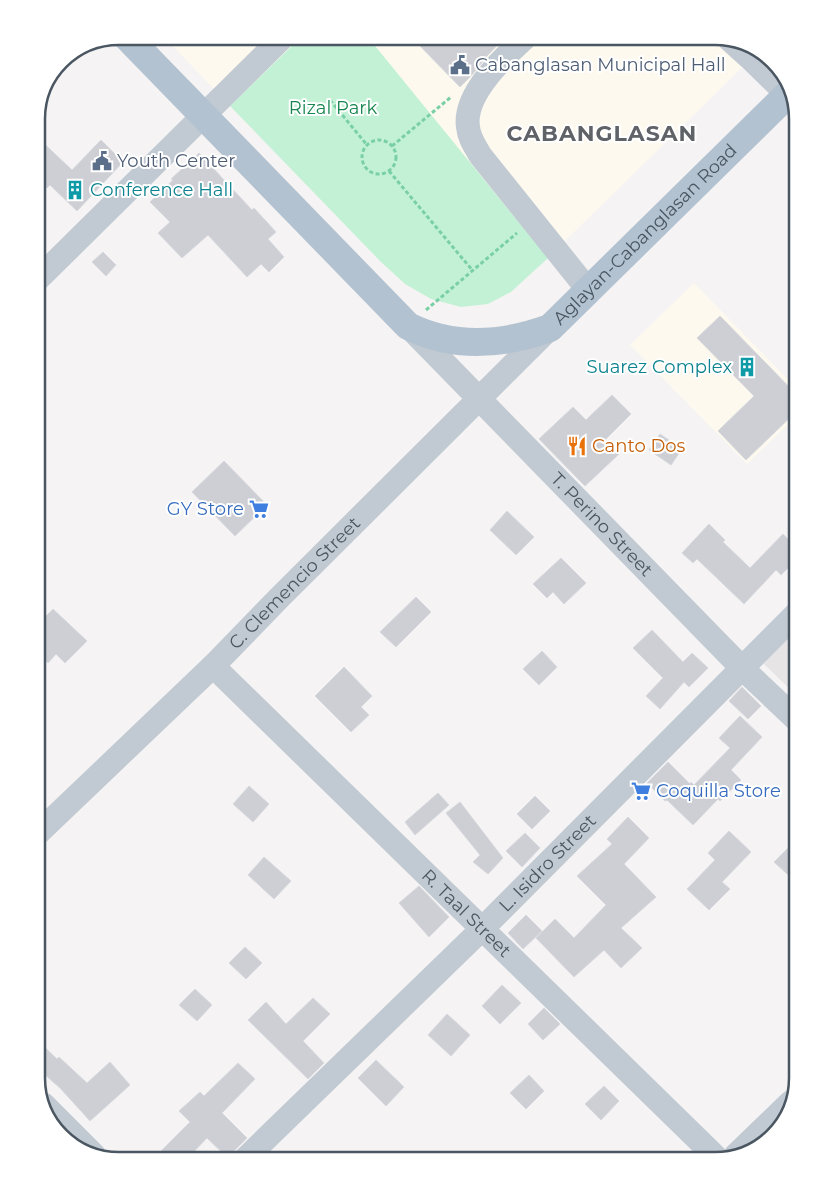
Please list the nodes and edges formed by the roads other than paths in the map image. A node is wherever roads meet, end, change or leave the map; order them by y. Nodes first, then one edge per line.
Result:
1 (135, 45) edge
2 (275, 45) edge
3 (518, 45) edge
4 (740, 49) edge
5 (780, 85) edge
6 (785, 97) edge
7 (203, 116) junction
8 (45, 273) edge
9 (589, 291) junction
10 (408, 326) junction
11 (550, 328) junction
12 (479, 399) junction
13 (789, 621) edge
14 (213, 666) junction
15 (742, 668) junction
16 (789, 712) edge
17 (45, 826) edge
18 (482, 929) junction
19 (780, 1112) edge
20 (57, 1118) edge
21 (79, 1140) edge
22 (747, 1144) edge
23 (252, 1152) edge
24 (711, 1152) edge

1 - 7 main road, Aglayan-Cabanglasan Road
2 - 7 street
3 - 9 street
4 - 5 street
6 - 9 main road, Aglayan-Cabanglasan Road
7 - 8 street
7 - 10 main road, Aglayan-Cabanglasan Road
9 - 11 main road, Aglayan-Cabanglasan Road
10 - 11 main road, Aglayan-Cabanglasan Road
10 - 12 street, T. Perino Street
11 - 12 street, C. Clemencio Street
12 - 14 street, C. Clemencio Street
12 - 15 street, T. Perino Street
13 - 15 street, L. Isidro Street
14 - 17 street, C. Clemencio Street
14 - 18 street, R. Taal Street
15 - 16 street, T. Perino Street
15 - 18 street, L. Isidro Street
18 - 23 street, L. Isidro Street
18 - 24 street, R. Taal Street
19 - 22 street
20 - 21 street

